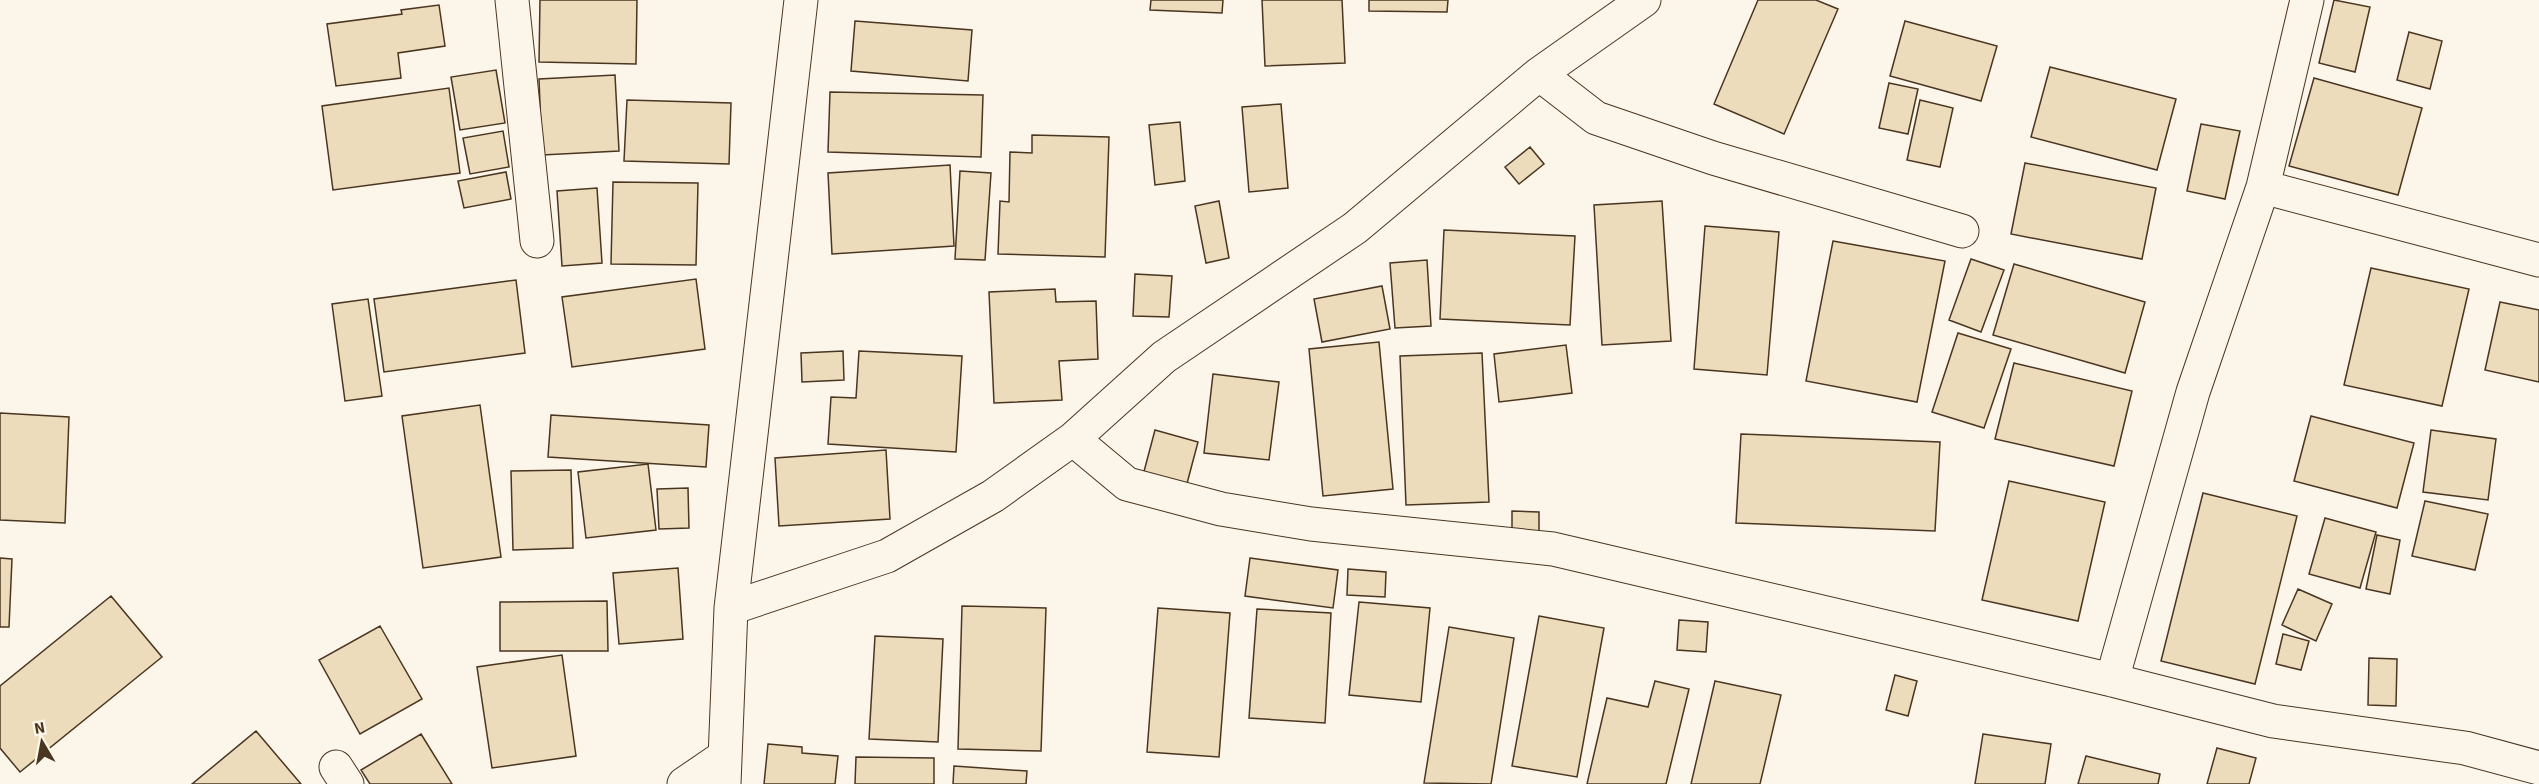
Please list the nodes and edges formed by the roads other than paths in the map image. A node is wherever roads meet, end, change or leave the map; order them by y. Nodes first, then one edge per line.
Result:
1 (512, 0) edge
2 (801, 0) edge
3 (1644, 0) edge
4 (2307, 0) edge
5 (1539, 74) junction
6 (2264, 187) junction
7 (1962, 231) dead end
8 (537, 241) dead end
9 (2539, 260) edge
10 (1073, 439) junction
11 (731, 608) junction
12 (2112, 680) junction
13 (2539, 768) edge
14 (725, 770) edge
15 (684, 784) edge

1 - 8 street
2 - 11 street
3 - 5 street
4 - 6 street
5 - 7 street
5 - 10 street
6 - 9 street
6 - 12 street
10 - 11 street
10 - 12 street
11 - 14 street
12 - 13 street
14 - 15 street

